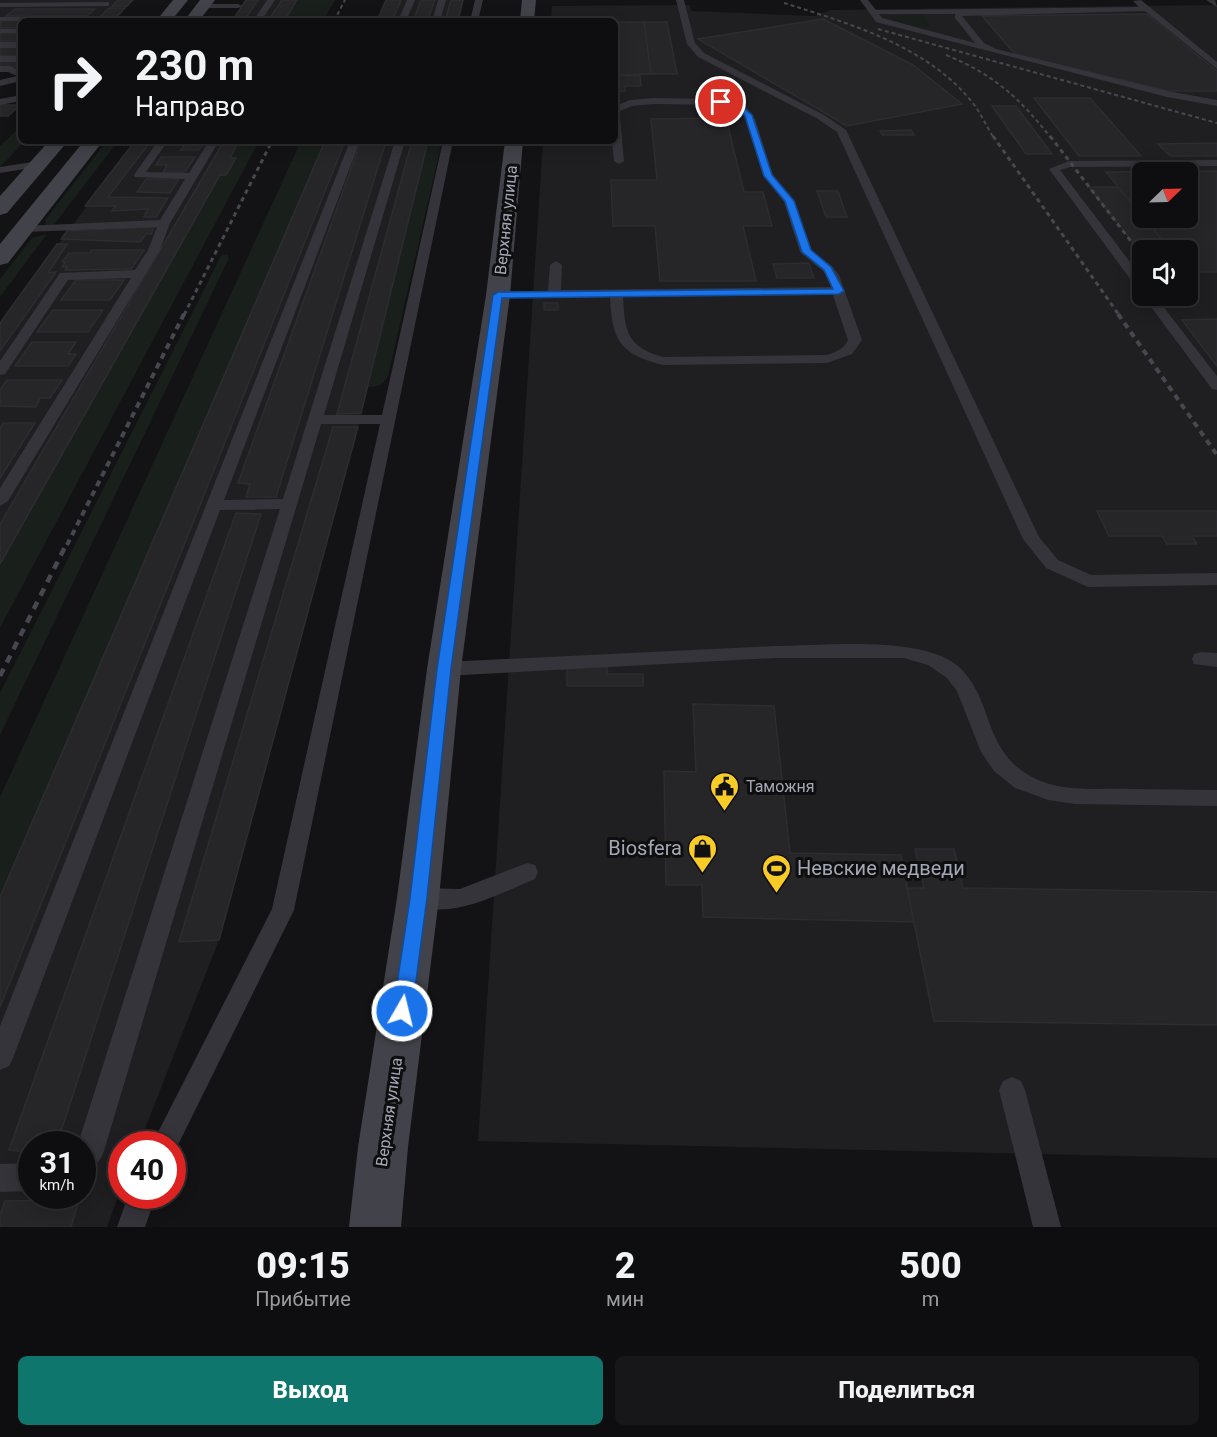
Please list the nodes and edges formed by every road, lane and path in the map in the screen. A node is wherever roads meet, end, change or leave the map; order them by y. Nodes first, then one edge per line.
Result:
1 (181, 0) edge
2 (271, 0) edge
3 (411, 0) edge
4 (442, 0) edge
5 (479, 0) edge
6 (529, 0) edge
7 (681, 0) edge
8 (864, 0) edge
9 (1136, 0) edge
10 (1210, 0) edge
11 (17, 2) edge
12 (109, 2) edge
13 (206, 3) edge
14 (0, 5) edge
15 (1217, 5) edge
16 (238, 6) dead end
17 (1147, 9) junction
18 (874, 12) junction
19 (961, 12) junction
20 (0, 17) edge
21 (30, 18) edge
22 (93, 18) edge
23 (166, 18) edge
24 (194, 18) edge
25 (259, 18) edge
26 (403, 18) edge
27 (437, 18) edge
28 (475, 18) edge
29 (526, 18) edge
30 (18, 31) edge
31 (0, 32) edge
32 (0, 45) edge
33 (18, 45) edge
34 (988, 49) junction
35 (0, 59) edge
36 (18, 59) edge
37 (1217, 66) edge
38 (0, 69) edge
39 (18, 75) edge
40 (18, 78) edge
41 (0, 83) edge
42 (18, 99) edge
43 (0, 102) edge
44 (18, 103) edge
45 (1217, 103) edge
46 (618, 108) edge
47 (56, 144) edge
48 (92, 144) edge
49 (161, 144) edge
50 (212, 144) edge
51 (354, 144) edge
52 (399, 144) edge
53 (447, 144) edge
54 (514, 144) edge
55 (617, 144) edge
56 (619, 161) dead end
57 (1217, 163) edge
58 (39, 164) junction
59 (0, 170) edge
60 (193, 176) junction
61 (0, 209) edge
62 (164, 223) junction
63 (23, 229) junction
64 (0, 258) edge
65 (556, 265) dead end
66 (1132, 273) edge
67 (138, 274) junction
68 (839, 291) junction
69 (554, 294) junction
70 (615, 294) junction
71 (498, 295) junction
72 (1157, 306) edge
73 (0, 371) edge
74 (1217, 386) edge
75 (388, 419) junction
76 (315, 420) junction
77 (0, 501) edge
78 (290, 504) junction
79 (214, 505) junction
80 (1217, 579) edge
81 (444, 669) junction
82 (1217, 798) edge
83 (527, 872) dead end
84 (418, 898) junction
85 (0, 1058) edge
86 (1012, 1090) dead end
87 (172, 1131) edge
88 (96, 1135) edge
89 (18, 1177) edge
90 (0, 1178) edge
91 (137, 1209) edge
92 (131, 1227) edge
93 (375, 1227) edge
94 (1047, 1227) edge

1 - 23 street
2 - 25 lane
3 - 26 lane
4 - 27 lane
5 - 28 lane
6 - 29 street
7 - 80 lane
8 - 18 lane
9 - 17 lane
10 - 15 lane
11 - 12 lane
11 - 14 lane
11 - 20 lane
12 - 22 lane
13 - 16 lane
13 - 24 street
17 - 19 lane
17 - 37 lane
18 - 19 lane
18 - 34 lane
19 - 34 lane
20 - 21 lane
30 - 31 lane
32 - 33 lane
34 - 45 lane
35 - 36 lane
38 - 39 lane
40 - 41 lane
42 - 43 lane
43 - 44 lane
46 - 68 lane
47 - 58 street
48 - 63 street
49 - 60 lane
50 - 60 lane
51 - 79 lane
52 - 76 lane
53 - 75 lane
54 - 71 street, Верхняя улица
55 - 56 lane
57 - 66 lane
58 - 59 lane
58 - 61 street
60 - 62 lane
62 - 63 lane
62 - 67 lane
63 - 64 street
65 - 69 lane
67 - 73 lane
67 - 77 lane
68 - 70 lane
68 - 70 lane
69 - 70 lane
69 - 71 lane
71 - 81 street, Верхняя улица
72 - 74 lane
75 - 76 lane
75 - 87 lane
76 - 78 lane
78 - 79 lane
78 - 88 lane
79 - 85 lane
81 - 82 lane
81 - 84 street, Верхняя улица
83 - 84 lane
84 - 93 street, Верхняя улица
86 - 94 lane
89 - 90 lane
91 - 92 lane

